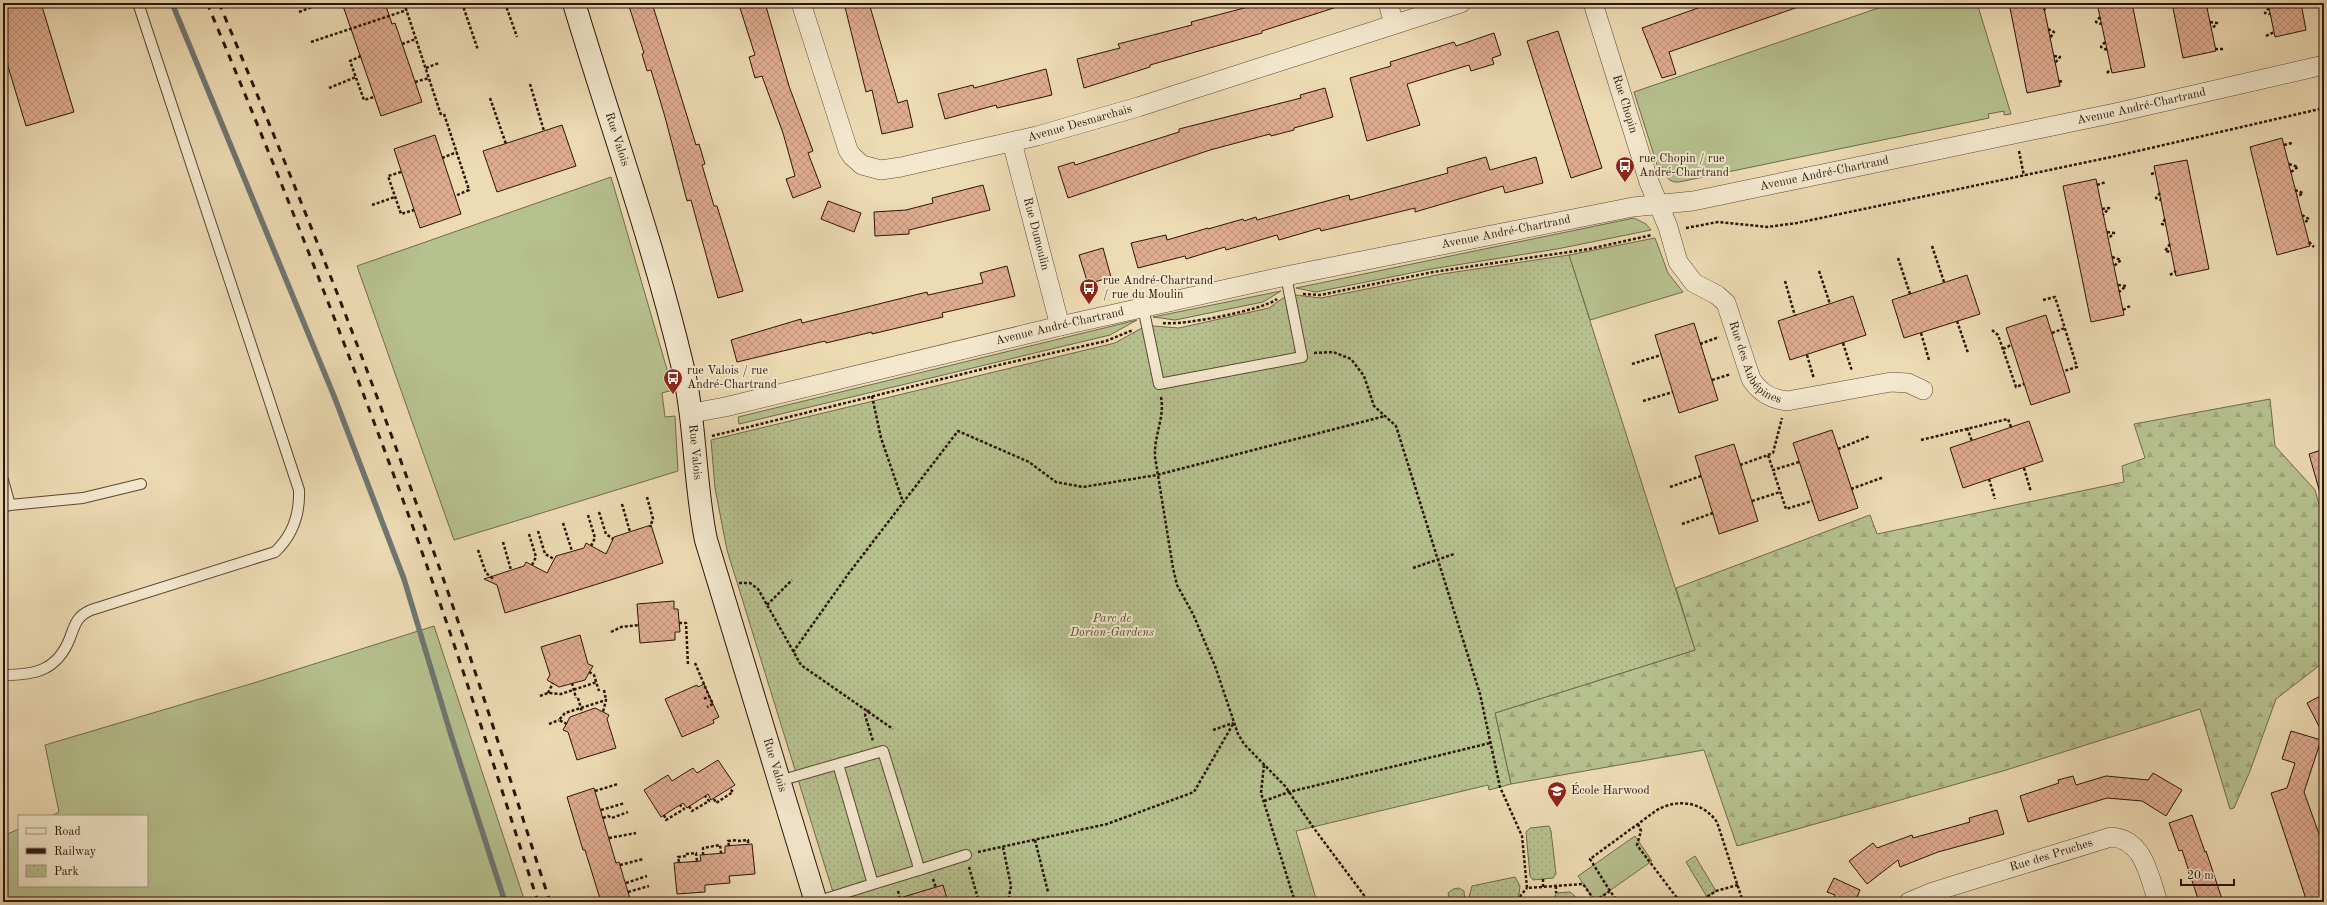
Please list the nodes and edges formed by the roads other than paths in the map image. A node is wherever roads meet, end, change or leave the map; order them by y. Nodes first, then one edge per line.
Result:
1 (138, 3) edge
2 (574, 3) edge
3 (801, 3) edge
4 (1388, 3) edge
5 (1461, 3) edge
6 (1593, 3) edge
7 (1394, 24) junction
8 (2324, 66) edge
9 (1012, 142) junction
10 (1659, 205) junction
11 (1286, 276) junction
12 (1143, 307) junction
13 (1060, 326) junction
14 (1923, 390) dead end
15 (692, 412) junction
16 (3, 480) edge
17 (141, 484) dead end
18 (7, 506) edge
19 (3, 675) edge
20 (838, 764) junction
21 (779, 781) junction
22 (966, 855) road end
23 (919, 870) junction
24 (873, 884) junction
25 (816, 902) edge
26 (1909, 902) edge
27 (2158, 902) edge

1 - 19 lane
2 - 15 street, Rue Valois
3 - 9 street, Avenue Desmarchais
4 - 7 street
5 - 7 street, Avenue Desmarchais
6 - 10 street, Rue Chopin
7 - 9 street, Avenue Desmarchais
8 - 10 street, Avenue André-Chartrand
9 - 13 street, Rue Dumoulin
10 - 11 street, Avenue André-Chartrand
10 - 14 street, Rue des Aubépines
11 - 12 street, Avenue André-Chartrand
11 - 12 lane
12 - 13 street, Avenue André-Chartrand
13 - 15 street, Avenue André-Chartrand
15 - 21 street, Rue Valois
16 - 18 lane
17 - 18 lane
20 - 21 lane
20 - 23 lane
20 - 24 lane
21 - 25 street, Rue Valois
22 - 23 lane
23 - 24 lane
24 - 25 lane
26 - 27 street, Rue des Pruches

